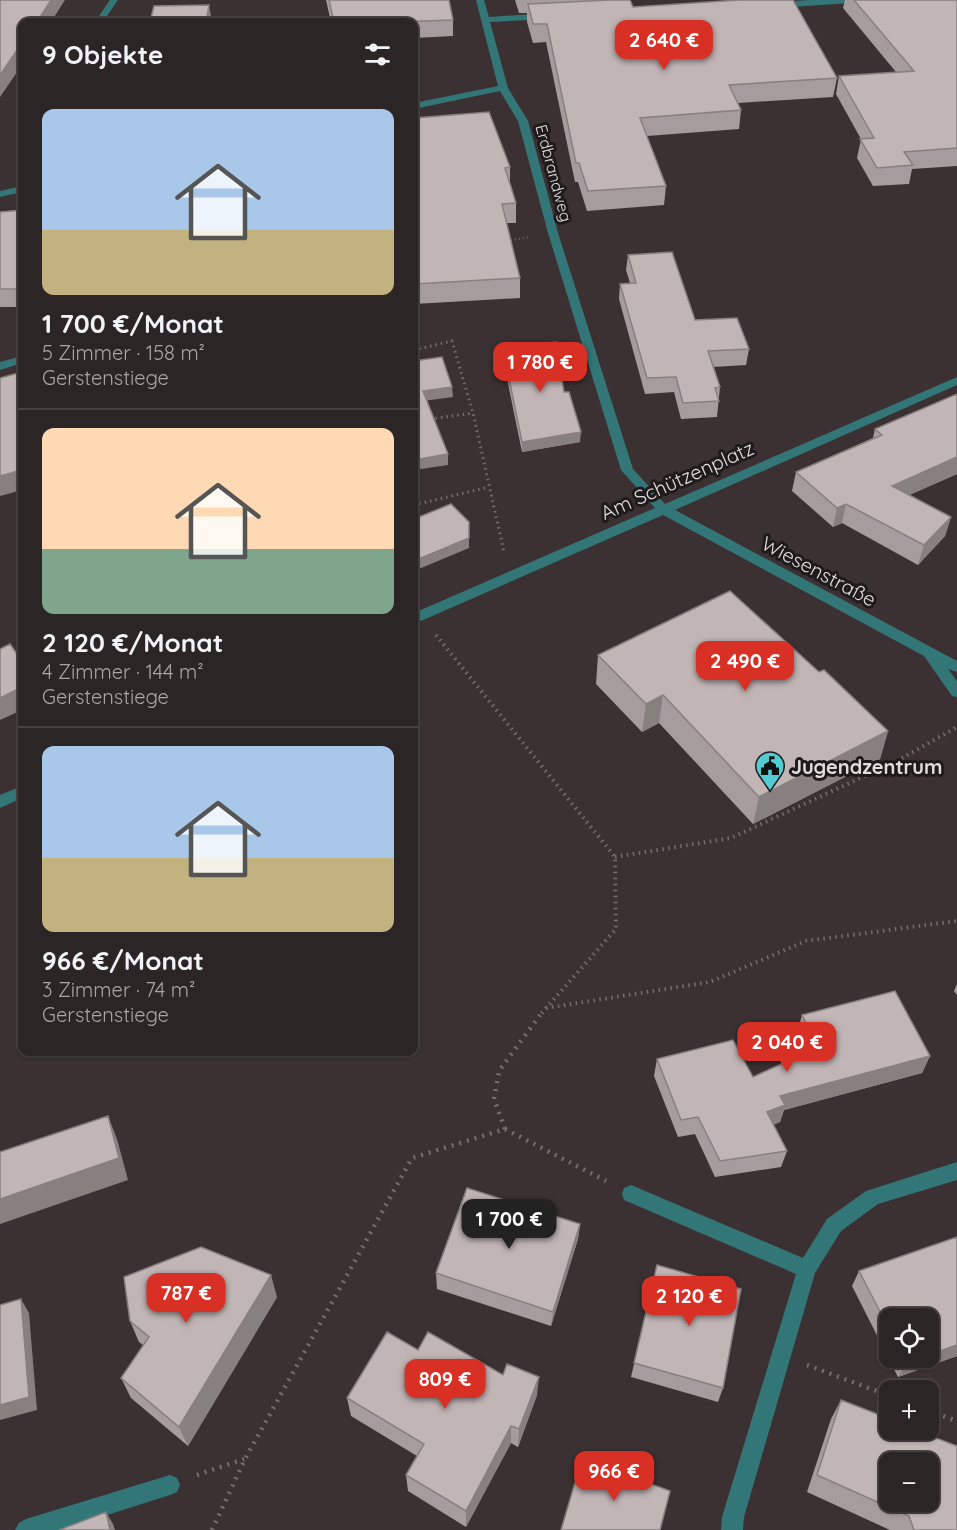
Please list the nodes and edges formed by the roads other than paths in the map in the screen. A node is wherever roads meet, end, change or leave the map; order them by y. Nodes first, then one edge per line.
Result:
1 (114, 0) edge
2 (480, 0) edge
3 (851, 0) edge
4 (818, 1) edge
5 (760, 6) edge
6 (555, 16) edge
7 (102, 18) edge
8 (485, 20) junction
9 (503, 88) junction
10 (418, 105) edge
11 (18, 190) edge
12 (0, 194) edge
13 (18, 361) edge
14 (0, 366) edge
15 (957, 381) edge
16 (663, 509) junction
17 (418, 618) edge
18 (928, 651) junction
19 (957, 667) edge
20 (957, 692) edge
21 (18, 794) edge
22 (0, 802) edge
23 (957, 1171) edge
24 (632, 1194) road end
25 (807, 1269) junction
26 (170, 1485) road end
27 (26, 1530) edge
28 (732, 1530) edge

1 - 7 street
2 - 8 street, Erdbrandweg
3 - 4 street
4 - 5 street
6 - 8 street
8 - 9 street, Erdbrandweg
9 - 10 street
9 - 16 street, Erdbrandweg
11 - 12 street
13 - 14 street
15 - 16 street, Am Schützenplatz
16 - 17 street, Am Schützenplatz
16 - 18 street, Wiesenstraße
18 - 19 street, Wiesenstraße
18 - 20 street
21 - 22 street
23 - 25 street
24 - 25 street
25 - 28 street
26 - 27 street

